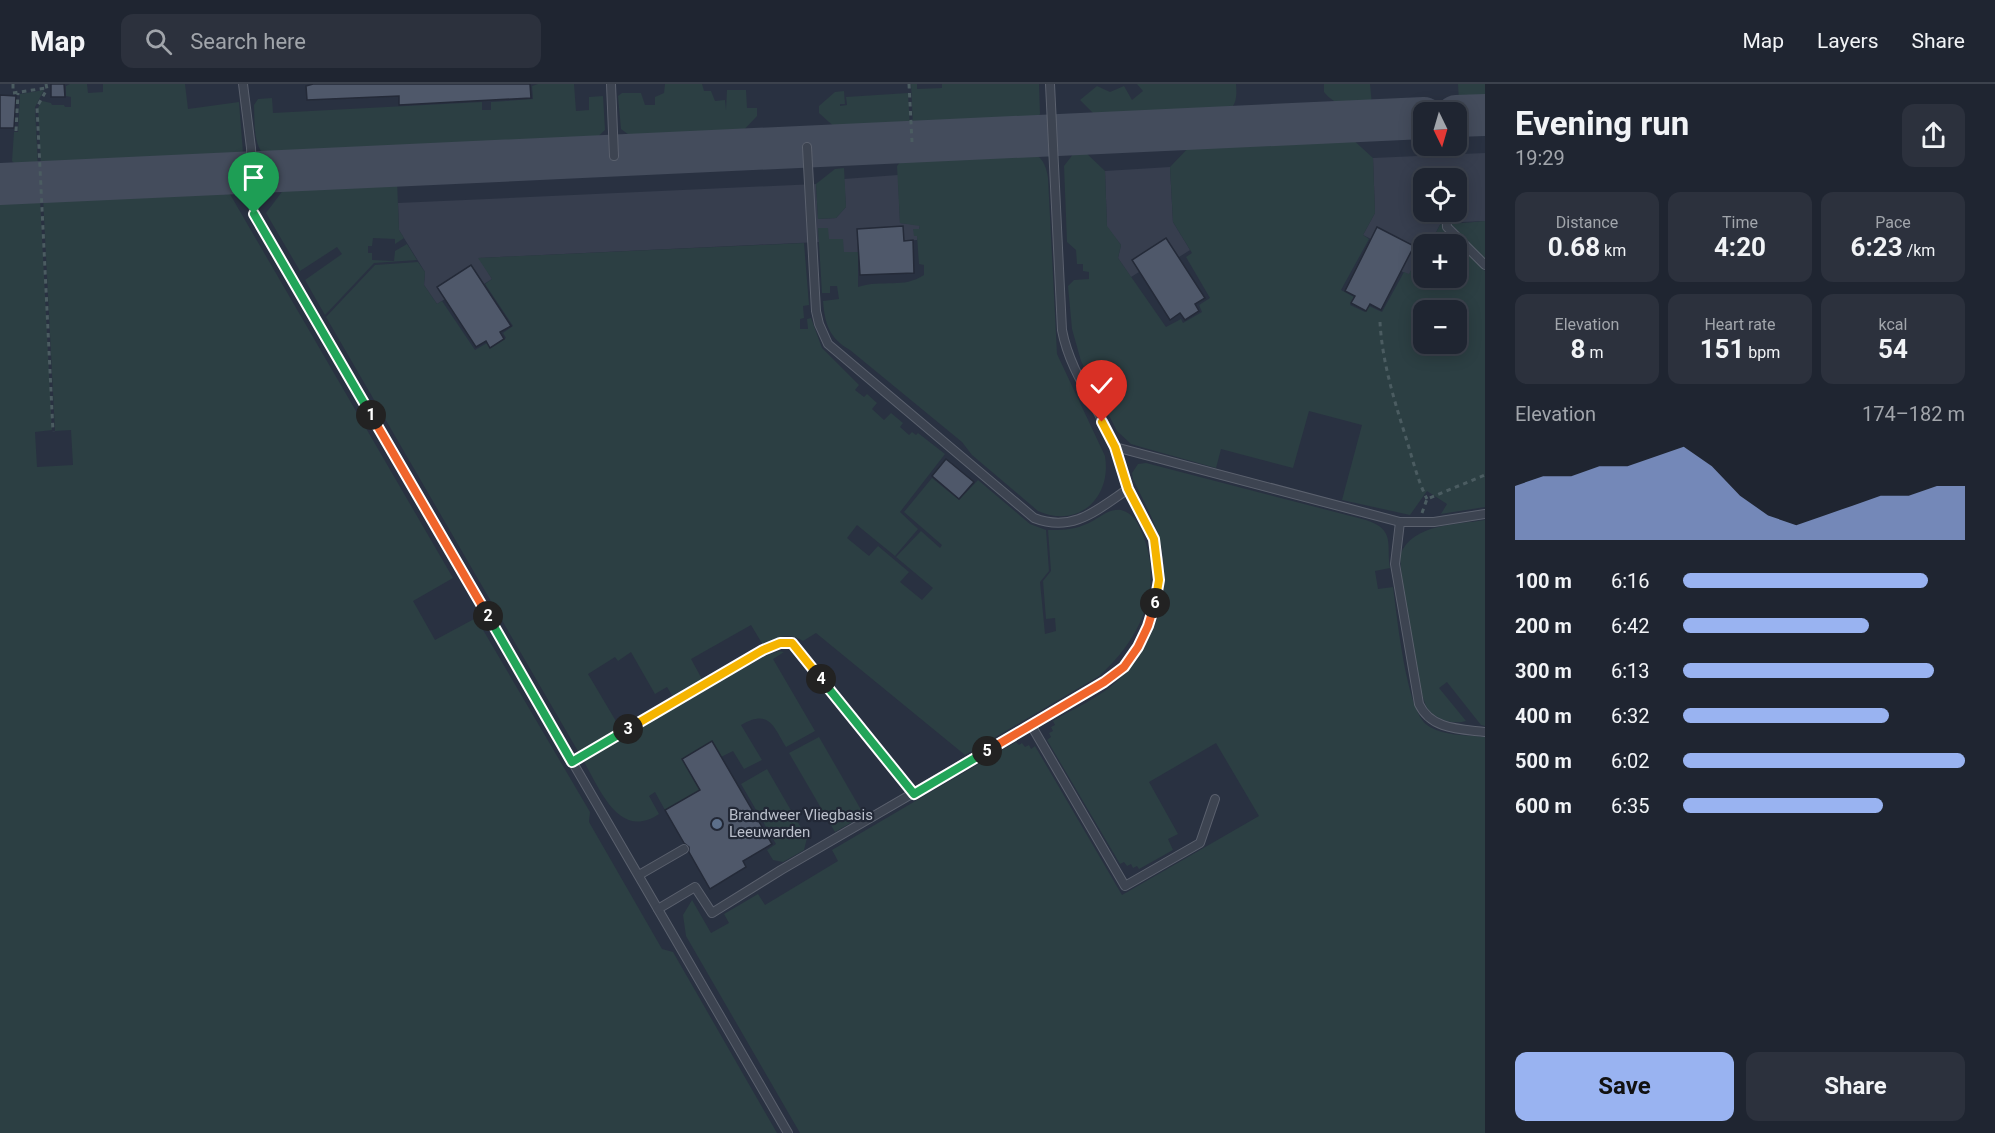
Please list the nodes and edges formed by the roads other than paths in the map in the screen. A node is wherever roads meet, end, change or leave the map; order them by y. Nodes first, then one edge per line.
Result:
1 (243, 84) edge
2 (611, 84) edge
3 (1050, 84) edge
4 (807, 147) dead end
5 (614, 156) dead end
6 (1447, 222) edge
7 (1485, 265) edge
8 (1115, 447) junction
9 (1128, 489) junction
10 (1485, 514) edge
11 (1400, 522) junction
12 (1031, 725) junction
13 (1485, 732) edge
14 (572, 762) junction
15 (914, 794) junction
16 (1215, 799) dead end
17 (684, 849) dead end
18 (639, 875) junction
19 (658, 909) junction
20 (788, 1133) edge

1 - 14 lane
2 - 5 lane
3 - 8 lane
4 - 9 lane
6 - 7 lane
8 - 9 lane
8 - 11 lane
9 - 12 lane
10 - 11 lane
11 - 13 lane
12 - 15 lane
12 - 16 lane
14 - 15 lane
14 - 18 lane
15 - 19 lane
17 - 18 lane
18 - 19 lane
19 - 20 lane

